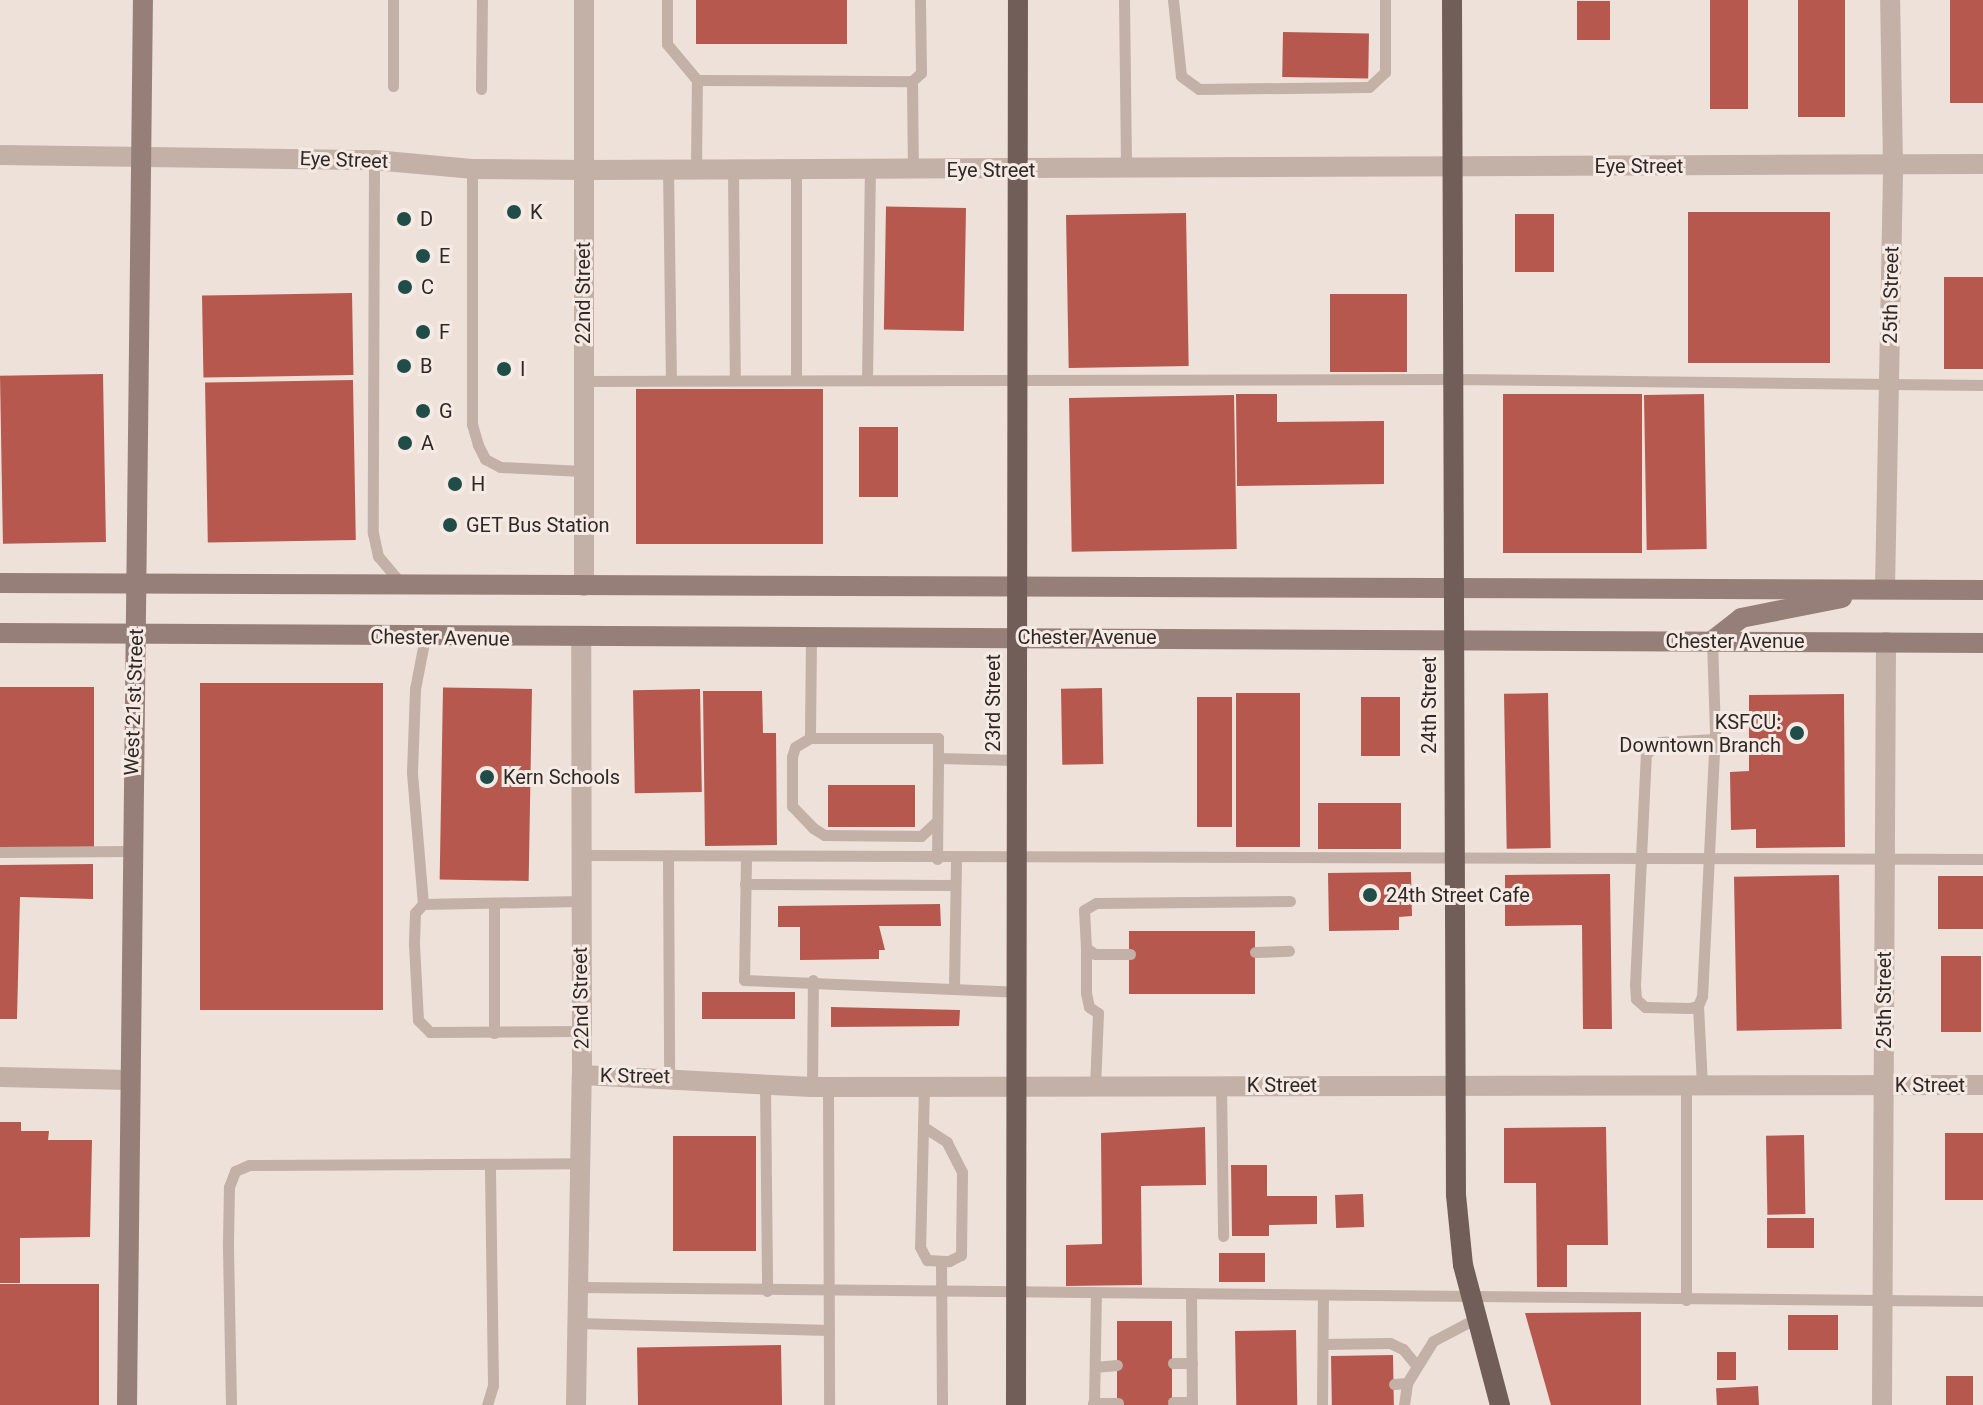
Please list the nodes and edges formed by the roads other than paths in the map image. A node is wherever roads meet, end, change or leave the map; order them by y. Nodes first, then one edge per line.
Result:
1 (143, 0) edge
2 (393, 0) edge
3 (482, 0) edge
4 (584, 0) edge
5 (667, 0) edge
6 (920, 0) edge
7 (1018, 0) edge
8 (1124, 0) edge
9 (1173, 0) edge
10 (1385, 0) edge
11 (1452, 0) edge
12 (1890, 0) edge
13 (697, 80) junction
14 (912, 81) junction
15 (393, 86) dead end
16 (481, 89) dead end
17 (0, 155) edge
18 (144, 155) junction
19 (374, 160) junction
20 (1983, 164) edge
21 (1893, 165) junction
22 (1452, 167) junction
23 (1126, 168) junction
24 (472, 169) junction
25 (668, 169) junction
26 (696, 169) junction
27 (733, 169) junction
28 (583, 170) junction
29 (796, 170) junction
30 (870, 170) junction
31 (913, 170) junction
32 (1018, 171) junction
33 (1017, 379) junction
34 (1452, 379) junction
35 (671, 380) junction
36 (735, 380) junction
37 (796, 380) junction
38 (867, 380) junction
39 (582, 381) junction
40 (1889, 384) junction
41 (1983, 385) edge
42 (582, 471) junction
43 (0, 583) edge
44 (1017, 584) junction
45 (137, 585) junction
46 (405, 585) junction
47 (584, 586) junction
48 (1452, 587) junction
49 (1885, 589) junction
50 (1983, 590) edge
51 (0, 633) edge
52 (136, 633) junction
53 (425, 637) junction
54 (1017, 637) junction
55 (811, 638) junction
56 (581, 639) junction
57 (1452, 639) junction
58 (1712, 641) junction
59 (1886, 642) junction
60 (1983, 643) edge
61 (810, 738) junction
62 (1715, 739) junction
63 (938, 758) junction
64 (1017, 760) junction
65 (937, 821) junction
66 (130, 851) junction
67 (0, 852) edge
68 (580, 855) junction
69 (1885, 855) junction
70 (668, 856) junction
71 (1642, 856) junction
72 (1706, 856) junction
73 (746, 857) junction
74 (1016, 858) junction
75 (937, 859) junction
76 (956, 859) junction
77 (1453, 859) junction
78 (1983, 859) edge
79 (745, 884) junction
80 (955, 885) junction
81 (580, 901) junction
82 (1290, 901) dead end
83 (494, 903) junction
84 (423, 904) junction
85 (1086, 948) junction
86 (1289, 951) dead end
87 (1255, 952) dead end
88 (1130, 954) dead end
89 (813, 980) junction
90 (954, 988) junction
91 (1016, 992) junction
92 (1698, 1006) junction
93 (580, 1031) junction
94 (494, 1033) junction
95 (582, 1075) junction
96 (669, 1075) junction
97 (0, 1077) edge
98 (129, 1080) junction
99 (1454, 1083) junction
100 (1694, 1084) junction
101 (1221, 1085) junction
102 (1884, 1085) junction
103 (1983, 1085) edge
104 (765, 1086) junction
105 (820, 1087) junction
106 (924, 1087) junction
107 (1095, 1087) junction
108 (1016, 1088) junction
109 (924, 1127) junction
110 (579, 1163) junction
111 (490, 1164) junction
112 (1223, 1236) dead end
113 (941, 1261) junction
114 (578, 1287) junction
115 (767, 1291) junction
116 (829, 1291) junction
117 (942, 1293) junction
118 (1016, 1294) junction
119 (1096, 1294) junction
120 (1191, 1295) junction
121 (1323, 1296) junction
122 (1471, 1297) junction
123 (1686, 1300) junction
124 (1883, 1301) junction
125 (1983, 1301) edge
126 (1475, 1319) junction
127 (578, 1323) junction
128 (829, 1330) junction
129 (1323, 1344) junction
130 (1173, 1363) dead end
131 (1192, 1363) junction
132 (1117, 1365) dead end
133 (1416, 1365) junction
134 (1095, 1367) junction
135 (1407, 1383) junction
136 (1394, 1384) dead end
137 (1325, 1398) edge
138 (1173, 1402) dead end
139 (1118, 1403) dead end
140 (1192, 1403) edge
141 (1094, 1404) edge
142 (127, 1405) edge
143 (231, 1405) edge
144 (487, 1405) edge
145 (576, 1405) edge
146 (829, 1405) edge
147 (942, 1405) edge
148 (1016, 1405) edge
149 (1404, 1405) edge
150 (1500, 1405) edge
151 (1882, 1405) edge

1 - 18 main road, West 21st Street
2 - 15 lane
3 - 16 lane
4 - 28 street, 22nd Street
5 - 13 lane
6 - 14 lane
7 - 32 main road, 23rd Street
8 - 23 lane
9 - 10 lane
11 - 22 main road, 24th Street
12 - 21 street, 25th Street
13 - 14 lane
13 - 26 lane
14 - 31 lane
17 - 18 street, Eye Street
18 - 19 street, Eye Street
18 - 45 main road, West 21st Street
19 - 24 street, Eye Street
19 - 46 lane
20 - 21 street, Eye Street
21 - 22 street, Eye Street
21 - 40 street, 25th Street
22 - 23 street, Eye Street
22 - 34 main road, 24th Street
23 - 32 street, Eye Street
24 - 28 street, Eye Street
24 - 42 lane
25 - 26 street, Eye Street
25 - 28 street, Eye Street
25 - 35 lane
26 - 27 street, Eye Street
27 - 29 street, Eye Street
27 - 36 lane
28 - 39 street, 22nd Street
29 - 30 street, Eye Street
29 - 37 lane
30 - 31 street, Eye Street
30 - 38 lane
31 - 32 street, Eye Street
32 - 33 main road, 23rd Street
33 - 34 lane
33 - 38 lane
33 - 44 main road, 23rd Street
34 - 40 lane
34 - 48 main road, 24th Street
35 - 36 lane
35 - 39 lane
36 - 37 lane
37 - 38 lane
39 - 42 street, 22nd Street
40 - 41 lane
40 - 49 street, 25th Street
42 - 47 street, 22nd Street
43 - 45 main road
44 - 47 main road
44 - 48 main road
44 - 54 main road, 23rd Street
45 - 46 main road
45 - 52 main road, West 21st Street
46 - 47 main road
48 - 49 main road
48 - 57 main road, 24th Street
49 - 50 main road
49 - 58 main road
51 - 52 main road, Chester Avenue
52 - 53 main road, Chester Avenue
52 - 66 main road, West 21st Street
53 - 56 main road, Chester Avenue
53 - 84 lane
54 - 55 main road, Chester Avenue
54 - 57 main road, Chester Avenue
54 - 64 main road, 23rd Street
55 - 56 main road, Chester Avenue
55 - 61 lane
56 - 68 street, 22nd Street
57 - 58 main road, Chester Avenue
57 - 77 main road, 24th Street
58 - 59 main road, Chester Avenue
58 - 62 lane
59 - 60 main road, Chester Avenue
59 - 69 street, 25th Street
61 - 63 lane
61 - 65 lane
62 - 71 lane
62 - 72 lane
63 - 64 lane
63 - 65 lane
64 - 74 main road, 23rd Street
65 - 75 lane
66 - 67 lane
66 - 98 main road, West 21st Street
68 - 70 lane
68 - 81 street, 22nd Street
69 - 72 lane
69 - 78 lane
69 - 102 street, 25th Street
70 - 73 lane
70 - 96 lane
71 - 72 lane
71 - 77 lane
71 - 92 lane
72 - 92 lane
73 - 75 lane
73 - 79 lane
74 - 76 lane
74 - 77 lane
74 - 91 main road, 23rd Street
75 - 76 lane
76 - 80 lane
77 - 99 main road, 24th Street
79 - 80 lane
79 - 89 lane
80 - 90 lane
81 - 83 lane
81 - 93 street, 22nd Street
82 - 85 lane
83 - 84 lane
83 - 94 lane
84 - 94 lane
85 - 88 lane
85 - 107 lane
86 - 87 lane
89 - 90 lane
89 - 105 lane
90 - 91 lane
91 - 108 main road, 23rd Street
92 - 100 lane
93 - 94 lane
93 - 95 street, 22nd Street
95 - 96 street, K Street
95 - 110 street, 22nd Street
96 - 104 street, K Street
97 - 98 street
98 - 142 main road, West 21st Street
99 - 100 street, K Street
99 - 101 street, K Street
99 - 122 main road, 24th Street
100 - 102 street, K Street
100 - 123 lane
101 - 107 street, K Street
101 - 112 lane
102 - 103 street, K Street
102 - 124 street, 25th Street
104 - 105 street, K Street
104 - 115 lane
105 - 106 street, K Street
105 - 116 lane
106 - 108 street, K Street
106 - 109 lane
107 - 108 street, K Street
108 - 118 main road, 23rd Street
109 - 113 lane
109 - 113 lane
110 - 111 lane
110 - 114 street, 22nd Street
111 - 143 lane
111 - 144 lane
113 - 117 lane
114 - 115 lane
114 - 127 street, 22nd Street
115 - 116 lane
116 - 117 lane
116 - 128 lane
117 - 118 lane
117 - 147 lane
118 - 119 lane
118 - 148 main road, 23rd Street
119 - 120 lane
119 - 134 lane
120 - 121 lane
120 - 131 lane
121 - 122 lane
121 - 129 lane
122 - 123 lane
122 - 126 main road, 24th Street
123 - 124 lane
124 - 125 lane
124 - 151 street, 25th Street
126 - 133 lane
126 - 150 main road, 24th Street
127 - 128 lane
127 - 145 street, 22nd Street
128 - 146 lane
129 - 133 lane
129 - 137 lane
130 - 131 lane
131 - 140 lane
132 - 134 lane
133 - 135 lane
134 - 141 lane
135 - 136 lane
135 - 149 lane
138 - 140 lane
139 - 141 lane

